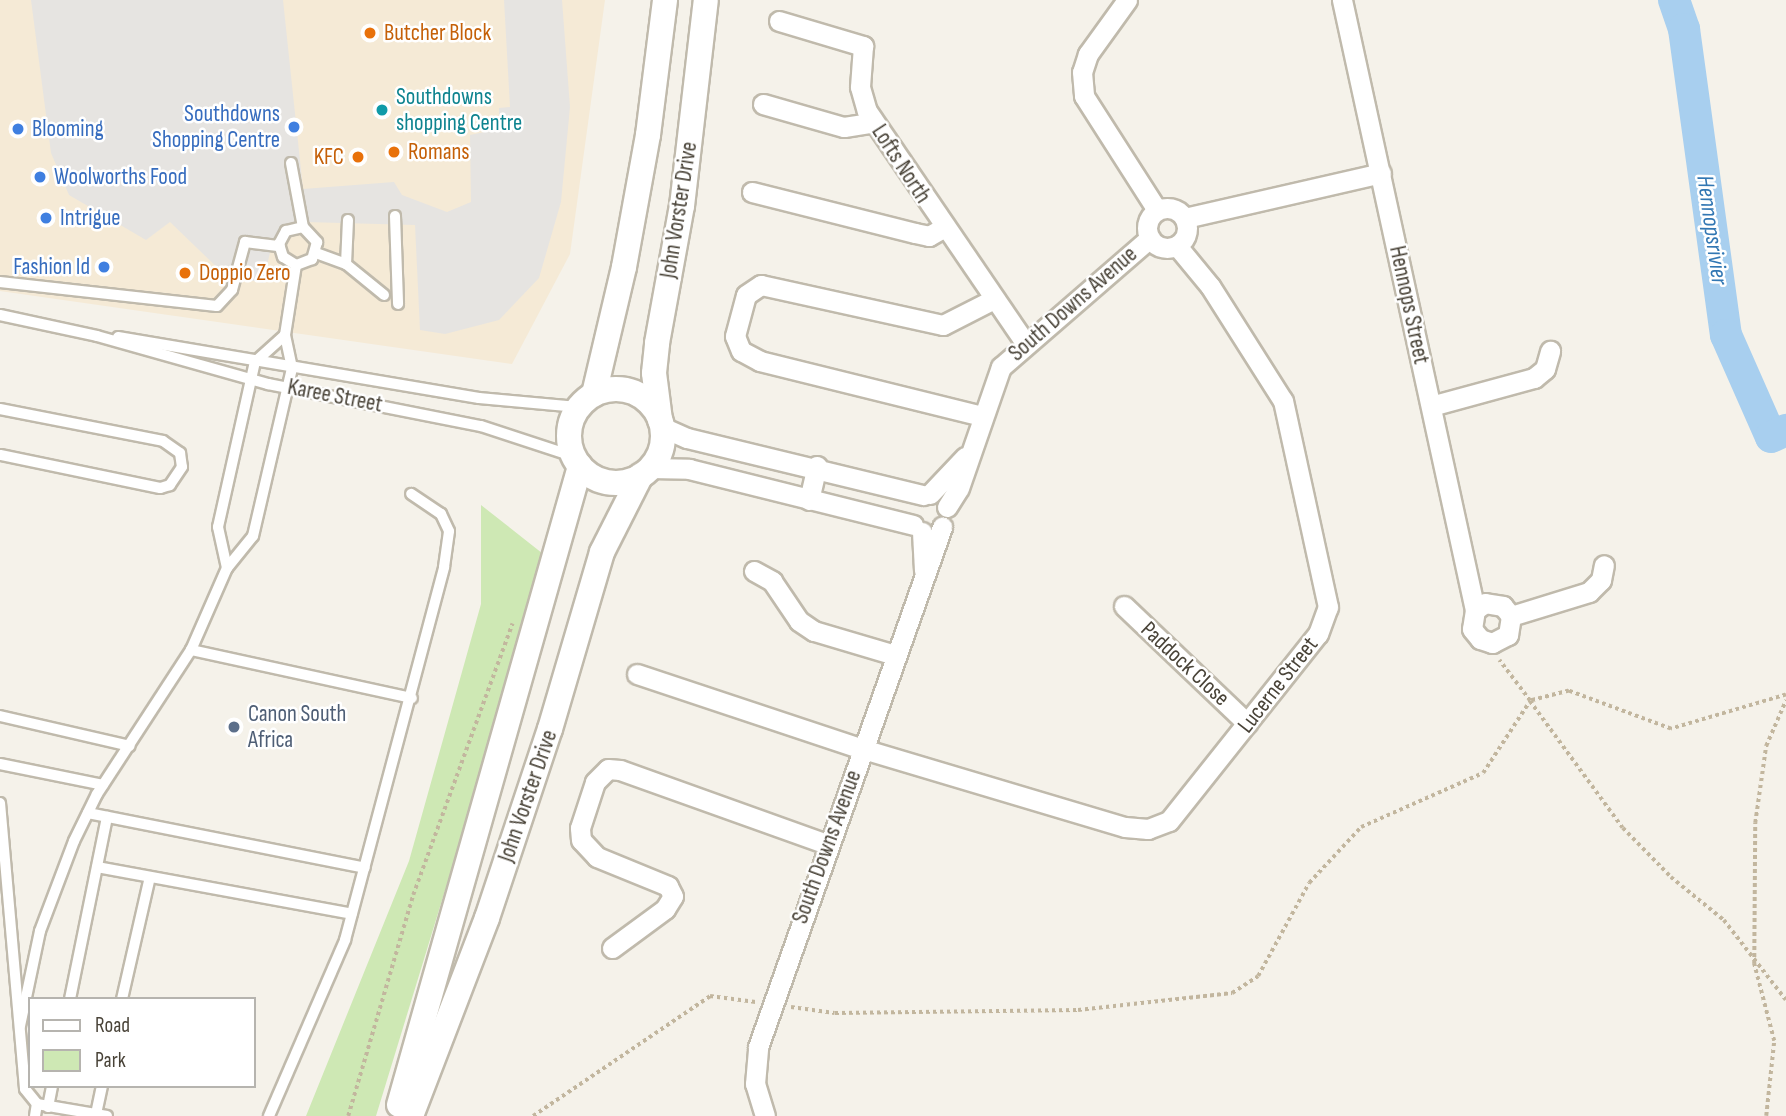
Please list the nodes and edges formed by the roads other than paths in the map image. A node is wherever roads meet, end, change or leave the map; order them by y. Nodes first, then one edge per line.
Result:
1 (665, 0) edge
2 (706, 0) edge
3 (1127, 0) edge
4 (1342, 0) edge
5 (779, 21) dead end
6 (763, 104) dead end
7 (874, 122) junction
8 (291, 163) dead end
9 (1381, 173) junction
10 (752, 192) dead end
11 (1157, 210) junction
12 (395, 216) dead end
13 (1185, 218) junction
14 (348, 220) dead end
15 (303, 228) junction
16 (943, 228) junction
17 (1150, 239) junction
18 (279, 246) junction
19 (1177, 246) junction
20 (316, 253) junction
21 (346, 264) junction
22 (296, 265) junction
23 (0, 282) edge
24 (384, 295) dead end
25 (994, 299) junction
26 (398, 304) dead end
27 (0, 315) edge
28 (285, 335) junction
29 (97, 336) junction
30 (1026, 343) junction
31 (1550, 351) dead end
32 (256, 362) junction
33 (292, 368) junction
34 (251, 379) junction
35 (288, 387) junction
36 (586, 400) junction
37 (1431, 406) junction
38 (0, 409) edge
39 (982, 416) junction
40 (661, 424) junction
41 (970, 451) junction
42 (0, 455) edge
43 (576, 461) junction
44 (817, 466) junction
45 (646, 471) junction
46 (411, 494) dead end
47 (927, 495) junction
48 (809, 500) junction
49 (947, 507) junction
50 (942, 527) junction
51 (918, 528) junction
52 (1604, 565) dead end
53 (228, 568) junction
54 (754, 570) dead end
55 (923, 582) junction
56 (1124, 606) dead end
57 (1475, 610) junction
58 (1511, 616) junction
59 (191, 650) junction
60 (895, 655) junction
61 (637, 674) dead end
62 (412, 698) junction
63 (0, 716) edge
64 (1247, 723) junction
65 (130, 746) junction
66 (863, 749) junction
67 (0, 765) edge
68 (103, 785) junction
69 (0, 803) edge
70 (88, 813) junction
71 (107, 817) junction
72 (827, 844) junction
73 (97, 867) junction
74 (366, 868) junction
75 (150, 877) junction
76 (352, 915) junction
77 (612, 948) dead end
78 (70, 997) edge
79 (122, 997) edge
80 (20, 1026) junction
81 (28, 1085) edge
82 (30, 1088) edge
83 (51, 1088) edge
84 (102, 1088) edge
85 (43, 1106) junction
86 (96, 1114) junction
87 (35, 1116) edge
88 (107, 1116) edge
89 (269, 1116) edge
90 (395, 1116) edge
91 (411, 1116) edge
92 (765, 1116) edge

1 - 36 street, John Vorster Drive
2 - 40 street, John Vorster Drive
3 - 11 street
4 - 9 street, Hennops Street
5 - 7 street, Lofts North
6 - 7 street
7 - 16 street, Lofts North
8 - 15 lane
9 - 13 street
9 - 37 street, Hennops Street
10 - 16 street
11 - 13 street
11 - 17 street
12 - 26 lane
13 - 19 street
14 - 21 lane
15 - 18 lane
15 - 20 lane
16 - 25 street, Lofts North
17 - 19 street
17 - 30 street, South Downs Avenue
18 - 22 lane
18 - 23 lane
19 - 64 street, Lucerne Street
20 - 21 lane
20 - 22 lane
21 - 24 lane
22 - 28 lane
25 - 30 street, Lofts North
25 - 39 street
27 - 29 lane, Karee Street
28 - 32 lane
28 - 33 lane
29 - 32 lane, Karee Street
29 - 34 lane, Karee Street
30 - 39 street, South Downs Avenue
31 - 37 street
32 - 33 lane, Karee Street
32 - 34 lane
33 - 35 lane
33 - 36 lane, Karee Street
34 - 35 lane, Karee Street
34 - 53 lane
35 - 43 lane, Karee Street
35 - 53 lane
36 - 40 street
36 - 43 street
37 - 57 street, Hennops Street
38 - 42 lane
39 - 41 street, South Downs Avenue
40 - 44 street
40 - 45 street
41 - 47 street, South Downs Avenue
41 - 49 street, South Downs Avenue
43 - 45 street
43 - 90 street, John Vorster Drive
44 - 47 street
44 - 48 street
45 - 48 street
45 - 91 street, John Vorster Drive
46 - 62 lane
47 - 49 street
47 - 51 street, South Downs Avenue
48 - 51 street
49 - 50 street, South Downs Avenue
50 - 51 street
50 - 55 street, South Downs Avenue
51 - 55 street, South Downs Avenue
52 - 58 street
53 - 59 lane
54 - 60 street
55 - 60 street, South Downs Avenue
56 - 64 street, Paddock Close
57 - 58 street
57 - 58 street, Hennops Street
59 - 62 lane
59 - 65 lane
60 - 66 street, South Downs Avenue
61 - 66 street, Lucerne Street
62 - 74 lane
63 - 65 lane
64 - 66 street, Lucerne Street
65 - 68 lane
66 - 72 street, South Downs Avenue
67 - 68 lane
68 - 70 lane
69 - 80 lane
70 - 71 lane
70 - 80 lane
71 - 73 lane
71 - 74 lane
72 - 77 street
72 - 92 street, South Downs Avenue
73 - 75 lane
73 - 78 lane
74 - 76 lane
75 - 76 lane
75 - 79 lane
76 - 89 lane
80 - 81 lane
82 - 85 lane
83 - 85 lane
84 - 86 lane
85 - 86 lane
85 - 87 lane
86 - 88 lane

